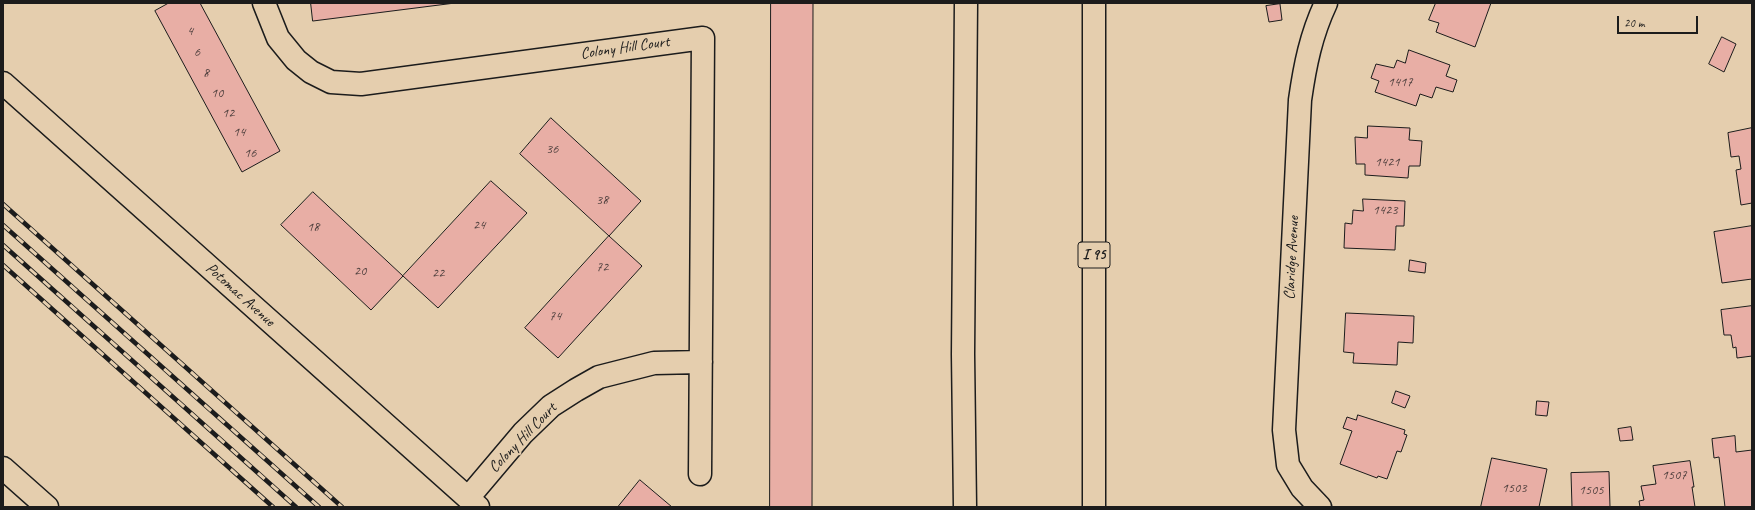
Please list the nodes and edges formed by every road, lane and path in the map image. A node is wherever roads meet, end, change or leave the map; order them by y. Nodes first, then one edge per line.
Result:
1 (264, 3) edge
2 (966, 3) edge
3 (1094, 3) edge
4 (1326, 3) edge
5 (3, 83) edge
6 (701, 362) junction
7 (3, 468) edge
8 (700, 474) dead end
9 (473, 502) edge
10 (47, 507) edge
11 (965, 507) edge
12 (1094, 507) edge
13 (1320, 507) edge

1 - 6 main road, Colony Hill Court
2 - 11 main road
3 - 12 main road, I 95
4 - 13 main road, Claridge Avenue
5 - 9 main road, Potomac Avenue
6 - 8 main road, Colony Hill Court
6 - 9 main road, Colony Hill Court
7 - 10 main road

